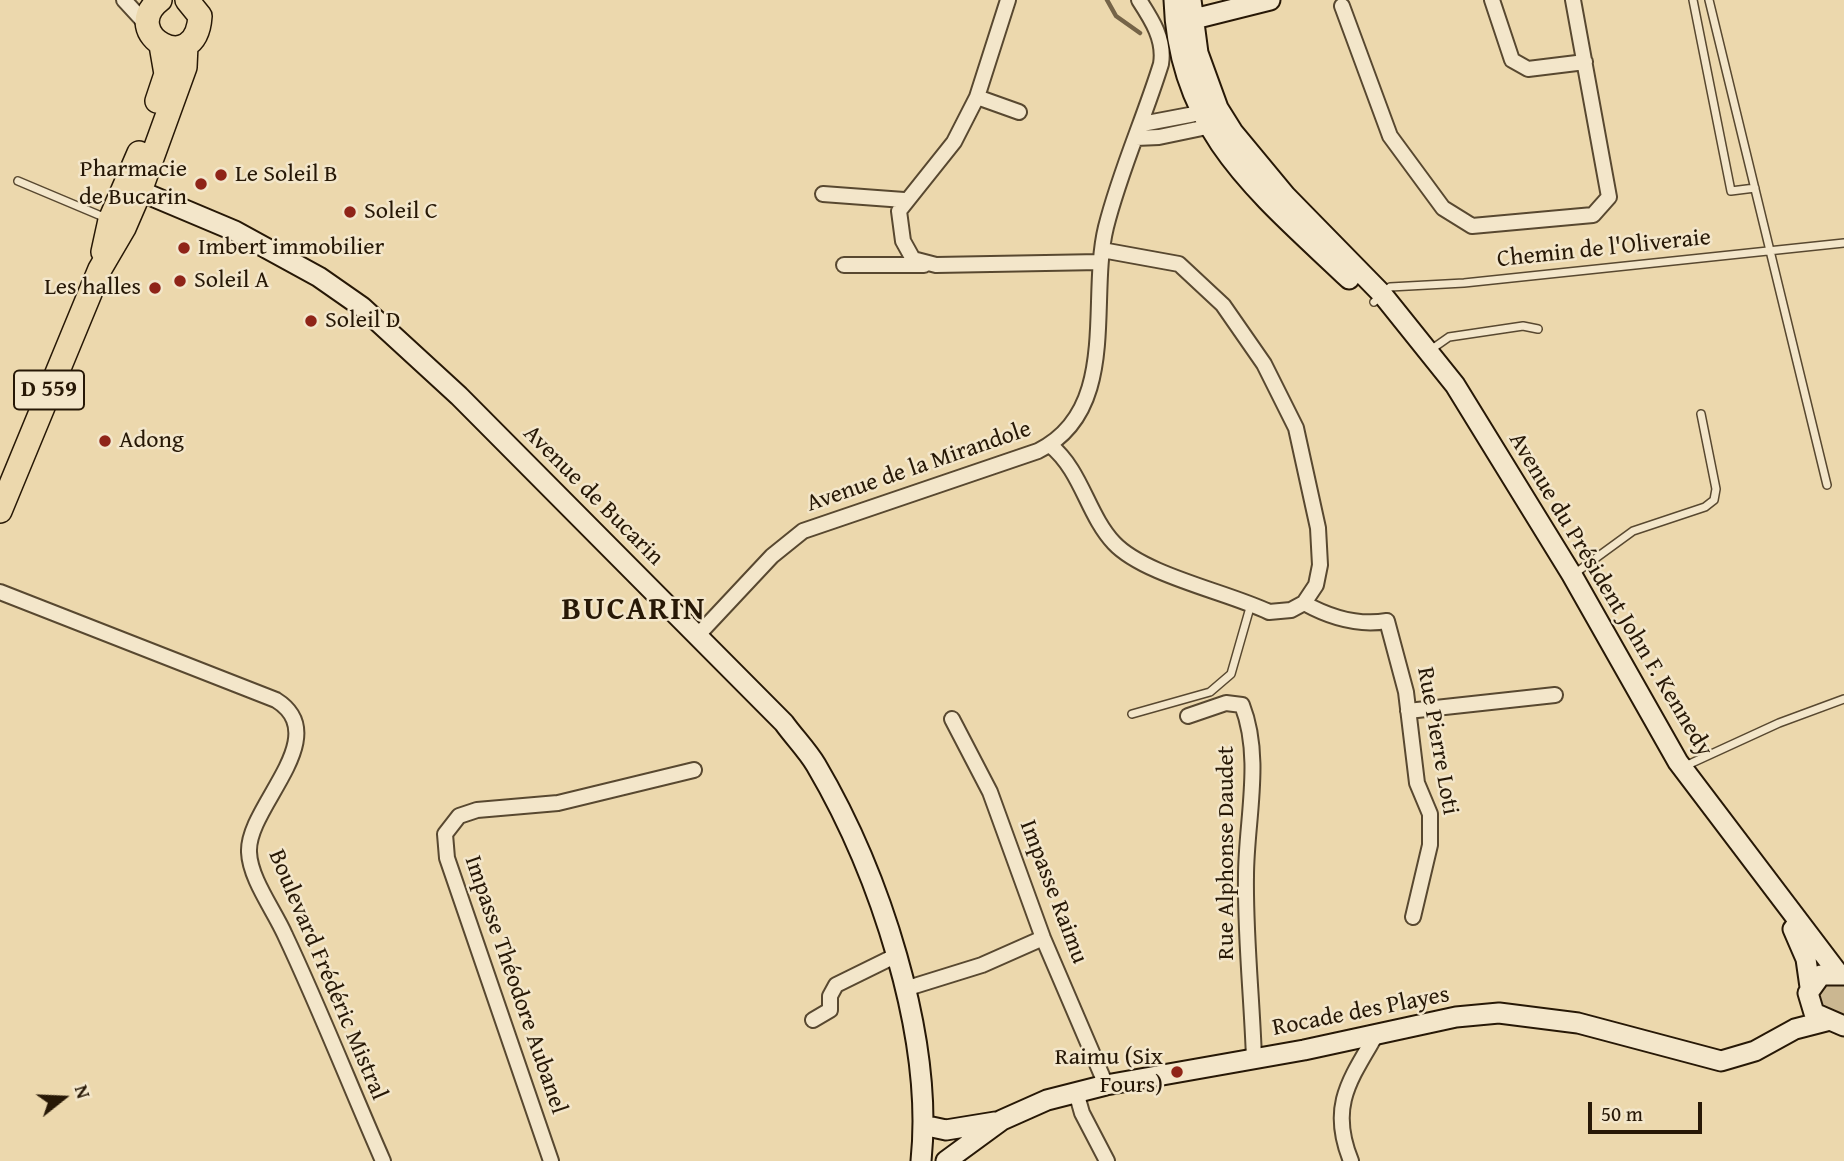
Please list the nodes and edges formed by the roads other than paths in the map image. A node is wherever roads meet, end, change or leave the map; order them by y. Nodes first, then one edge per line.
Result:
1 (124, 0) edge
2 (1139, 0) edge
3 (1174, 0) edge
4 (1191, 0) edge
5 (1270, 0) edge
6 (1492, 0) edge
7 (1573, 0) edge
8 (1693, 0) edge
9 (1709, 0) edge
10 (150, 1) edge
11 (1003, 1) edge
12 (198, 5) edge
13 (1342, 6) dead end
14 (1183, 21) junction
15 (148, 25) junction
16 (186, 45) junction
17 (161, 46) junction
18 (1585, 62) junction
19 (1207, 82) junction
20 (977, 97) junction
21 (1019, 112) dead end
22 (1206, 119) junction
23 (1139, 131) junction
24 (1233, 132) junction
25 (18, 181) dead end
26 (1755, 188) junction
27 (140, 191) junction
28 (822, 194) dead end
29 (904, 200) junction
30 (110, 220) junction
31 (1844, 243) edge
32 (1770, 251) junction
33 (1101, 256) junction
34 (844, 265) dead end
35 (936, 265) junction
36 (100, 269) junction
37 (1378, 298) junction
38 (1538, 329) dead end
39 (1429, 351) junction
40 (1701, 414) dead end
41 (1050, 445) junction
42 (1827, 485) dead end
43 (0, 511) edge
44 (1572, 575) junction
45 (0, 592) edge
46 (1304, 603) junction
47 (1251, 604) junction
48 (698, 635) junction
49 (1555, 695) dead end
50 (1844, 699) edge
51 (1408, 711) junction
52 (1132, 714) dead end
53 (1188, 716) dead end
54 (952, 719) dead end
55 (1682, 767) junction
56 (694, 770) dead end
57 (1778, 896) junction
58 (1413, 917) dead end
59 (1044, 938) junction
60 (897, 955) junction
61 (1841, 974) edge
62 (908, 988) junction
63 (1809, 993) junction
64 (813, 1020) dead end
65 (1835, 1023) edge
66 (1795, 1029) junction
67 (1376, 1035) junction
68 (1254, 1059) junction
69 (1106, 1085) junction
70 (1076, 1092) junction
71 (1002, 1121) junction
72 (926, 1126) junction
73 (939, 1160) edge
74 (383, 1161) edge
75 (551, 1161) edge
76 (1107, 1161) edge
77 (1350, 1161) edge

1 - 15 street
2 - 23 street, Avenue de la Mirandole
3 - 14 street, Avenue du Président John F. Kennedy
4 - 14 street, Avenue du Président John F. Kennedy
5 - 14 street
6 - 18 street
7 - 18 street
8 - 26 lane
9 - 26 lane
10 - 15 main road
11 - 20 street
12 - 16 main road
13 - 18 street
14 - 19 street, Avenue du Président John F. Kennedy
14 - 22 street, Avenue du Président John F. Kennedy
15 - 17 main road
16 - 17 main road
16 - 27 main road, D 559
17 - 30 main road, D 559
19 - 22 street
19 - 24 street, Avenue du Président John F. Kennedy
20 - 21 street
20 - 29 street
22 - 23 street
22 - 24 street
22 - 37 street, Avenue du Président John F. Kennedy
23 - 33 street, Avenue de la Mirandole
24 - 37 street, Avenue du Président John F. Kennedy
25 - 30 lane
26 - 32 lane
27 - 36 main road, D 559
27 - 48 street, Avenue de Bucarin
28 - 29 street
29 - 35 street
30 - 36 main road, D 559
31 - 32 lane, Chemin de l'Oliveraie
32 - 37 lane, Chemin de l'Oliveraie
32 - 42 lane
33 - 35 street
33 - 41 street, Avenue de la Mirandole
33 - 46 street
34 - 35 street
36 - 43 main road, D 559
37 - 39 street, Avenue du Président John F. Kennedy
38 - 39 lane
39 - 44 street, Avenue du Président John F. Kennedy
40 - 44 lane
41 - 47 street
41 - 48 street, Avenue de la Mirandole
44 - 55 street, Avenue du Président John F. Kennedy
45 - 74 street, Boulevard Frédéric Mistral
46 - 47 street
46 - 51 street, Rue Pierre Loti
47 - 52 lane
48 - 60 street, Avenue de Bucarin
49 - 51 street
50 - 55 lane
51 - 58 street, Rue Pierre Loti
53 - 68 street, Rue Alphonse Daudet
54 - 59 street, Impasse Raimu
55 - 57 street, Avenue du Président John F. Kennedy
56 - 75 street, Impasse Théodore Aubanel
57 - 61 street, Avenue du Président John F. Kennedy
57 - 63 street, Avenue du Président John F. Kennedy
59 - 62 street
59 - 69 street, Impasse Raimu
60 - 62 street, Avenue de Bucarin
60 - 64 street
61 - 63 street
62 - 72 street, Avenue de Bucarin
63 - 65 street
63 - 66 street
65 - 66 street, Rocade des Playes
66 - 67 street, Rocade des Playes
67 - 68 street, Rocade des Playes
67 - 77 street
68 - 69 street, Rocade des Playes
69 - 70 street, Rocade des Playes
70 - 71 street, Rocade des Playes
70 - 76 street
71 - 72 street
71 - 73 street, Rocade des Playes
72 - 73 street, Avenue de Bucarin

